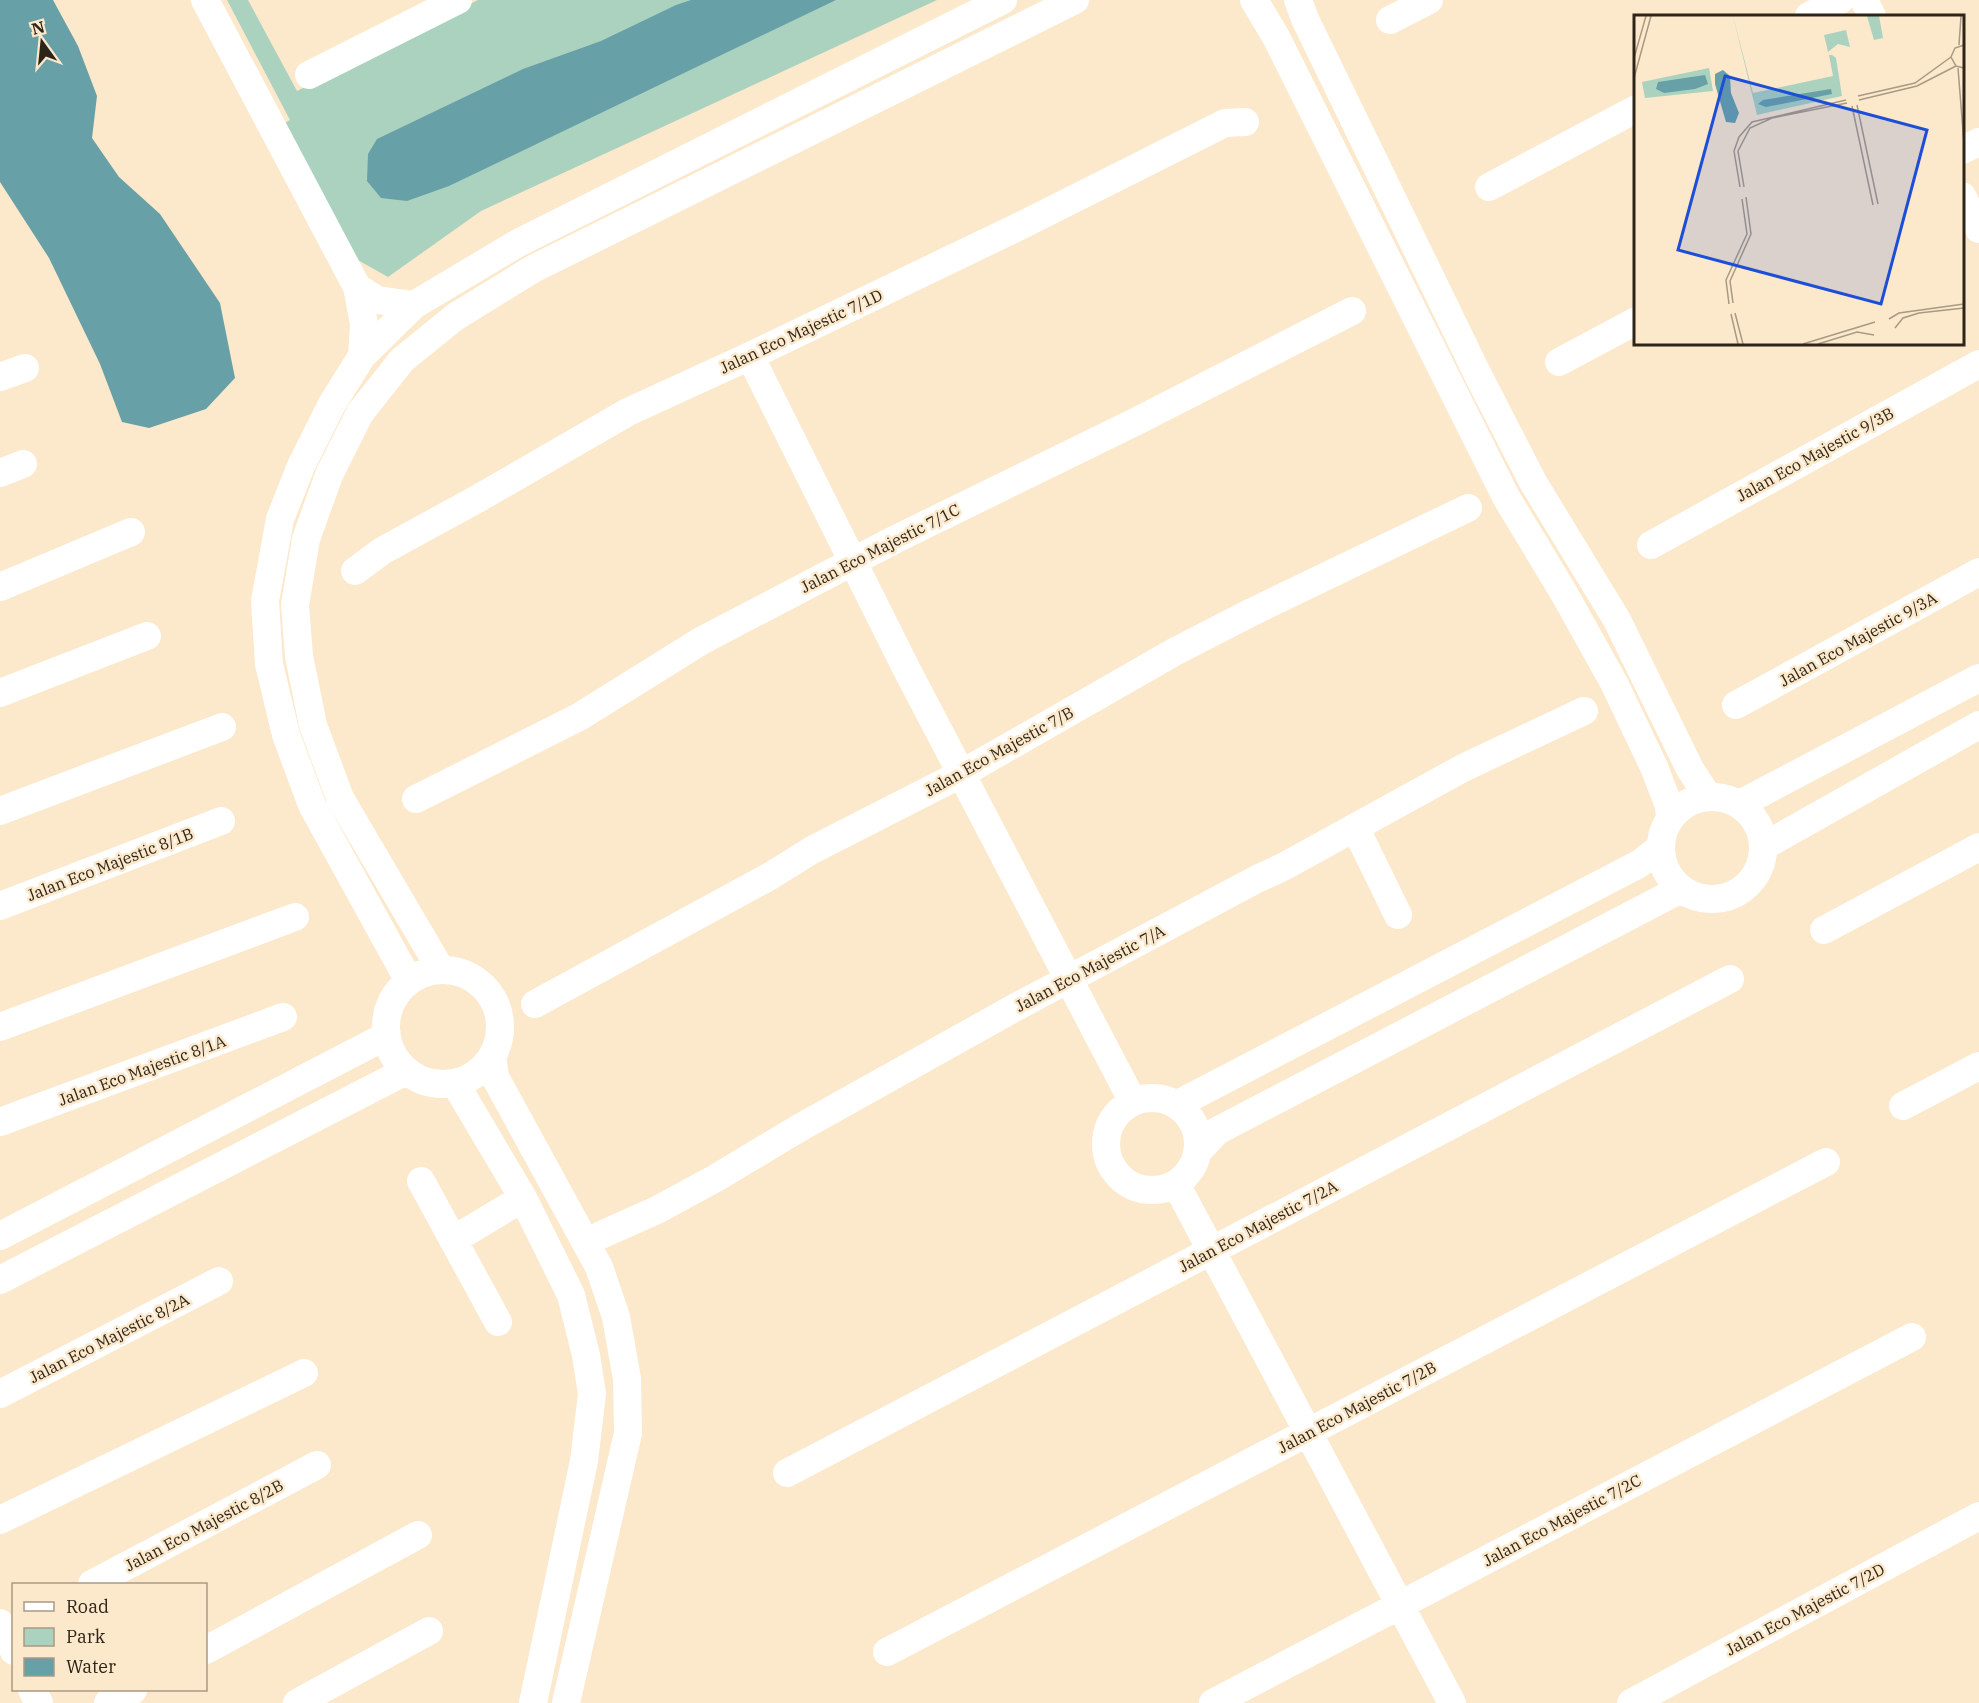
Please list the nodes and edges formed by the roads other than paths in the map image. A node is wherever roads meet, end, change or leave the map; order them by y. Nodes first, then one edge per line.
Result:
1 (204, 0) edge
2 (458, 0) edge
3 (1003, 0) edge
4 (1075, 0) edge
5 (1254, 0) edge
6 (1298, 0) edge
7 (1429, 0) edge
8 (1840, 0) edge
9 (1864, 0) edge
10 (1811, 15) edge
11 (1872, 15) edge
12 (1390, 20) dead end
13 (309, 75) dead end
14 (1634, 110) edge
15 (1235, 123) dead end
16 (1979, 142) edge
17 (1964, 149) edge
18 (1489, 187) dead end
19 (1964, 200) edge
20 (1979, 229) edge
21 (357, 287) junction
22 (414, 304) junction
23 (1352, 311) dead end
24 (1634, 322) edge
25 (362, 356) junction
26 (750, 356) junction
27 (1559, 362) dead end
28 (1979, 364) edge
29 (1468, 508) dead end
30 (131, 532) dead end
31 (1651, 544) dead end
32 (853, 561) junction
33 (355, 571) dead end
34 (1979, 572) edge
35 (0, 587) edge
36 (147, 636) dead end
37 (1979, 678) edge
38 (0, 693) edge
39 (1736, 705) dead end
40 (1584, 711) dead end
41 (1979, 725) edge
42 (222, 727) dead end
43 (961, 774) junction
44 (1708, 797) junction
45 (416, 799) dead end
46 (1740, 804) junction
47 (0, 811) edge
48 (1670, 818) junction
49 (221, 821) dead end
50 (1355, 827) junction
51 (1764, 846) junction
52 (1661, 847) junction
53 (1979, 847) edge
54 (1681, 889) junction
55 (0, 906) edge
56 (1398, 915) dead end
57 (295, 917) dead end
58 (1824, 930) dead end
59 (441, 970) junction
60 (1069, 978) junction
61 (1730, 980) dead end
62 (409, 981) junction
63 (535, 1004) dead end
64 (283, 1017) dead end
65 (0, 1027) edge
66 (386, 1036) junction
67 (492, 1056) junction
68 (1979, 1066) edge
69 (406, 1071) junction
70 (454, 1083) junction
71 (1133, 1102) junction
72 (1176, 1105) junction
73 (1903, 1106) dead end
74 (0, 1122) edge
75 (1198, 1151) junction
76 (1826, 1162) dead end
77 (421, 1181) dead end
78 (1176, 1184) junction
79 (523, 1198) junction
80 (600, 1235) dead end
81 (0, 1236) edge
82 (453, 1240) junction
83 (1212, 1251) junction
84 (0, 1280) edge
85 (219, 1281) dead end
86 (498, 1322) dead end
87 (1912, 1337) dead end
88 (304, 1373) dead end
89 (0, 1394) edge
90 (1308, 1432) junction
91 (317, 1465) dead end
92 (787, 1473) dead end
93 (1979, 1516) edge
94 (0, 1520) edge
95 (418, 1535) dead end
96 (94, 1583) edge
97 (1400, 1605) junction
98 (429, 1631) dead end
99 (207, 1649) edge
100 (887, 1652) dead end
101 (129, 1691) edge
102 (108, 1703) edge
103 (297, 1703) edge
104 (533, 1703) edge
105 (566, 1703) edge
106 (1213, 1703) edge
107 (1452, 1703) edge
108 (1631, 1703) edge

1 - 21 street
2 - 13 street
3 - 22 street
4 - 59 street
5 - 48 street
6 - 44 street
7 - 12 street
8 - 10 street
9 - 11 street
14 - 18 street
15 - 26 street, Jalan Eco Majestic 7/1D
16 - 17 street
19 - 20 street
21 - 22 street
21 - 25 street
22 - 25 street
23 - 32 street, Jalan Eco Majestic 7/1C
24 - 27 street
25 - 62 street
26 - 32 street
26 - 33 street, Jalan Eco Majestic 7/1D
28 - 31 street, Jalan Eco Majestic 9/3B
29 - 43 street, Jalan Eco Majestic 7/B
30 - 35 street
32 - 43 street
32 - 45 street, Jalan Eco Majestic 7/1C
34 - 39 street, Jalan Eco Majestic 9/3A
36 - 38 street
37 - 46 street
40 - 50 street, Jalan Eco Majestic 7/A
41 - 51 street
42 - 47 street
43 - 60 street
43 - 63 street, Jalan Eco Majestic 7/B
44 - 46 street
44 - 48 street
46 - 51 street
48 - 52 street
49 - 55 street, Jalan Eco Majestic 8/1B
50 - 56 street
50 - 60 street, Jalan Eco Majestic 7/A
51 - 54 street
52 - 54 street
52 - 72 street
53 - 58 street
54 - 75 street
57 - 65 street
59 - 62 street
59 - 67 street
60 - 71 street
60 - 80 street, Jalan Eco Majestic 7/A
61 - 83 street, Jalan Eco Majestic 7/2A
62 - 66 street
64 - 74 street, Jalan Eco Majestic 8/1A
66 - 69 street
66 - 81 street
67 - 70 street
67 - 105 street
68 - 73 street
69 - 70 street
69 - 84 street
70 - 79 street
71 - 72 street
71 - 78 street
72 - 75 street
75 - 78 street
76 - 90 street, Jalan Eco Majestic 7/2B
77 - 82 street
78 - 83 street
79 - 82 street
79 - 104 street
82 - 86 street
83 - 90 street
83 - 92 street, Jalan Eco Majestic 7/2A
85 - 89 street, Jalan Eco Majestic 8/2A
87 - 97 street, Jalan Eco Majestic 7/2C
88 - 94 street
90 - 97 street
90 - 100 street, Jalan Eco Majestic 7/2B
91 - 96 street, Jalan Eco Majestic 8/2B
93 - 108 street, Jalan Eco Majestic 7/2D
95 - 99 street
97 - 106 street, Jalan Eco Majestic 7/2C
97 - 107 street
98 - 103 street
101 - 102 street

